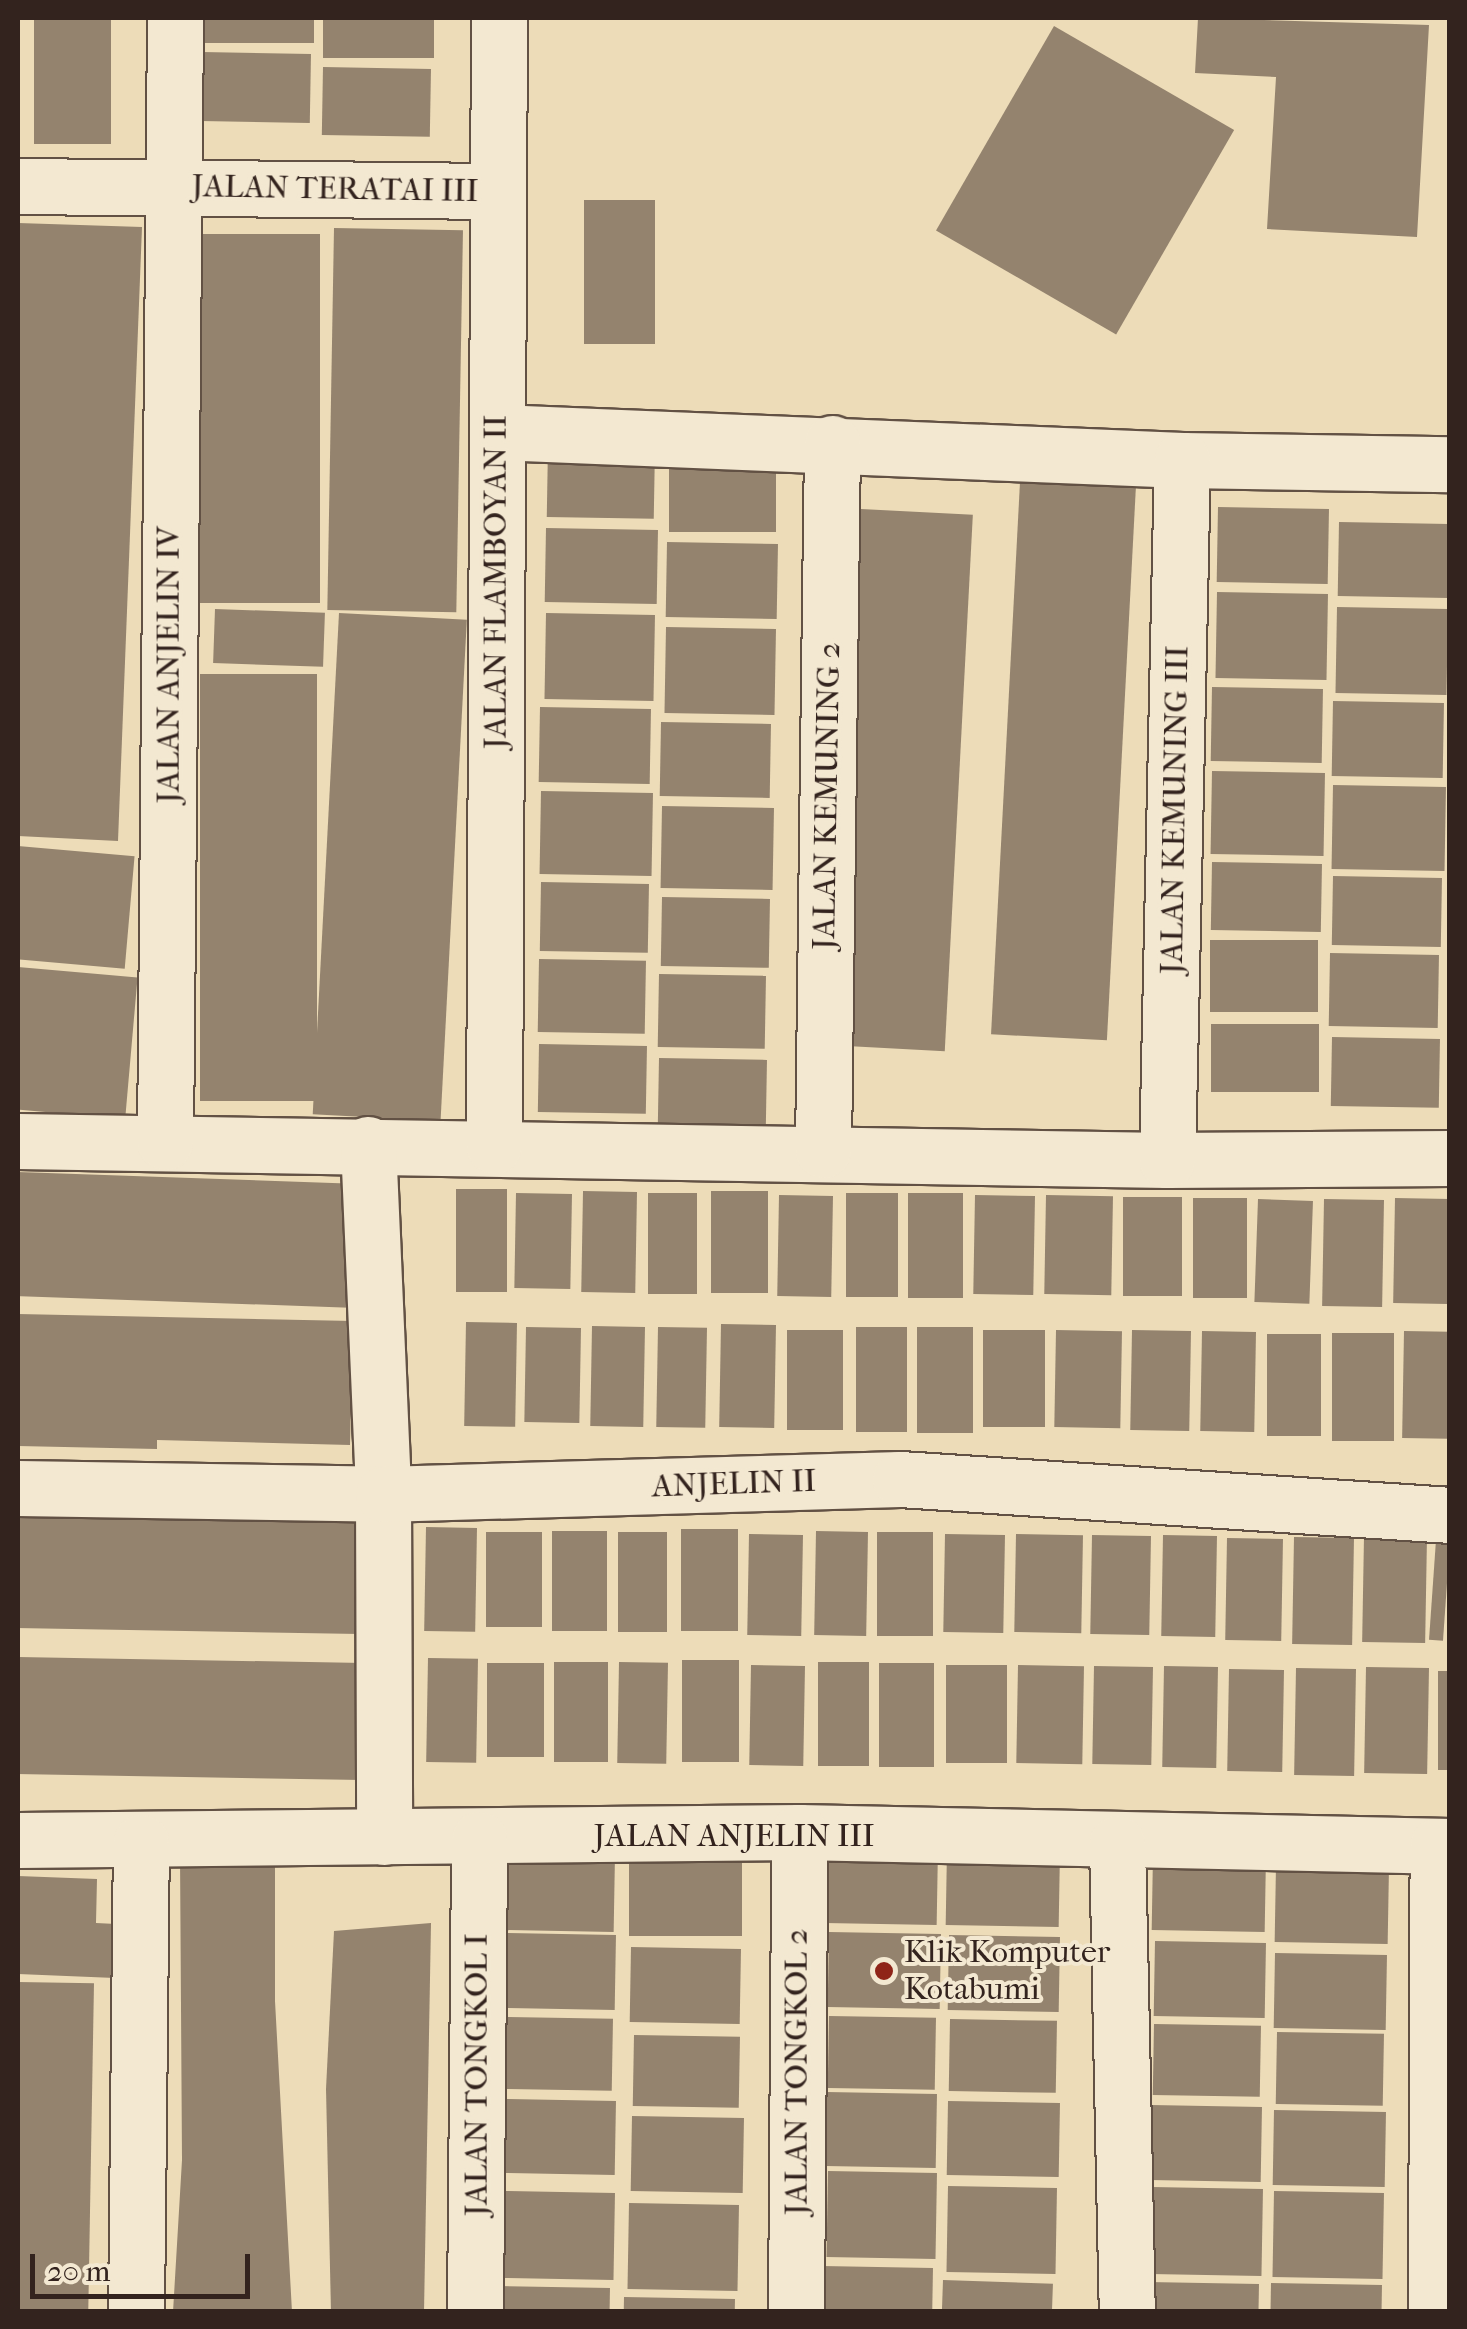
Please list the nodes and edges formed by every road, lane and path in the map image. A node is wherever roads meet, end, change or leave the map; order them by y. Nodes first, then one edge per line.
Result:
1 (175, 18) edge
2 (499, 18) edge
3 (18, 186) edge
4 (174, 187) junction
5 (496, 191) junction
6 (498, 432) junction
7 (832, 443) junction
8 (1182, 460) junction
9 (1450, 464) edge
10 (18, 1141) edge
11 (165, 1142) junction
12 (368, 1144) junction
13 (494, 1146) junction
14 (823, 1150) junction
15 (1450, 1158) edge
16 (1167, 1160) junction
17 (18, 1488) edge
18 (383, 1494) junction
19 (1450, 1515) edge
20 (799, 1832) junction
21 (384, 1837) junction
22 (478, 1838) junction
23 (18, 1840) edge
24 (140, 1842) junction
25 (1117, 1843) junction
26 (1444, 1846) edge
27 (136, 2312) edge
28 (475, 2312) edge
29 (796, 2312) edge
30 (1127, 2312) edge
31 (1436, 2312) edge

1 - 4 street, JALAN ANJELIN IV
2 - 5 street, JALAN FLAMBOYAN II
3 - 4 street, JALAN TERATAI III
4 - 5 street, JALAN TERATAI III
4 - 11 street, JALAN ANJELIN IV
5 - 6 street, JALAN FLAMBOYAN II
6 - 7 street
6 - 13 street, JALAN FLAMBOYAN II
7 - 8 street
7 - 14 street, JALAN KEMUNING 2
8 - 9 street
8 - 16 street, JALAN KEMUNING III
10 - 11 street
11 - 12 street
12 - 13 street
12 - 18 street
13 - 14 street
14 - 16 street
15 - 16 street
17 - 18 street, ANJELIN II
18 - 19 street, ANJELIN II
18 - 21 street
20 - 22 street, JALAN ANJELIN III
20 - 25 street, JALAN ANJELIN III
20 - 29 street, JALAN TONGKOL 2
21 - 22 street, JALAN ANJELIN III
21 - 24 street, JALAN ANJELIN III
22 - 28 street, JALAN TONGKOL I
23 - 24 street, JALAN ANJELIN III
24 - 27 street
25 - 26 street, JALAN ANJELIN III
25 - 30 street
26 - 31 street

